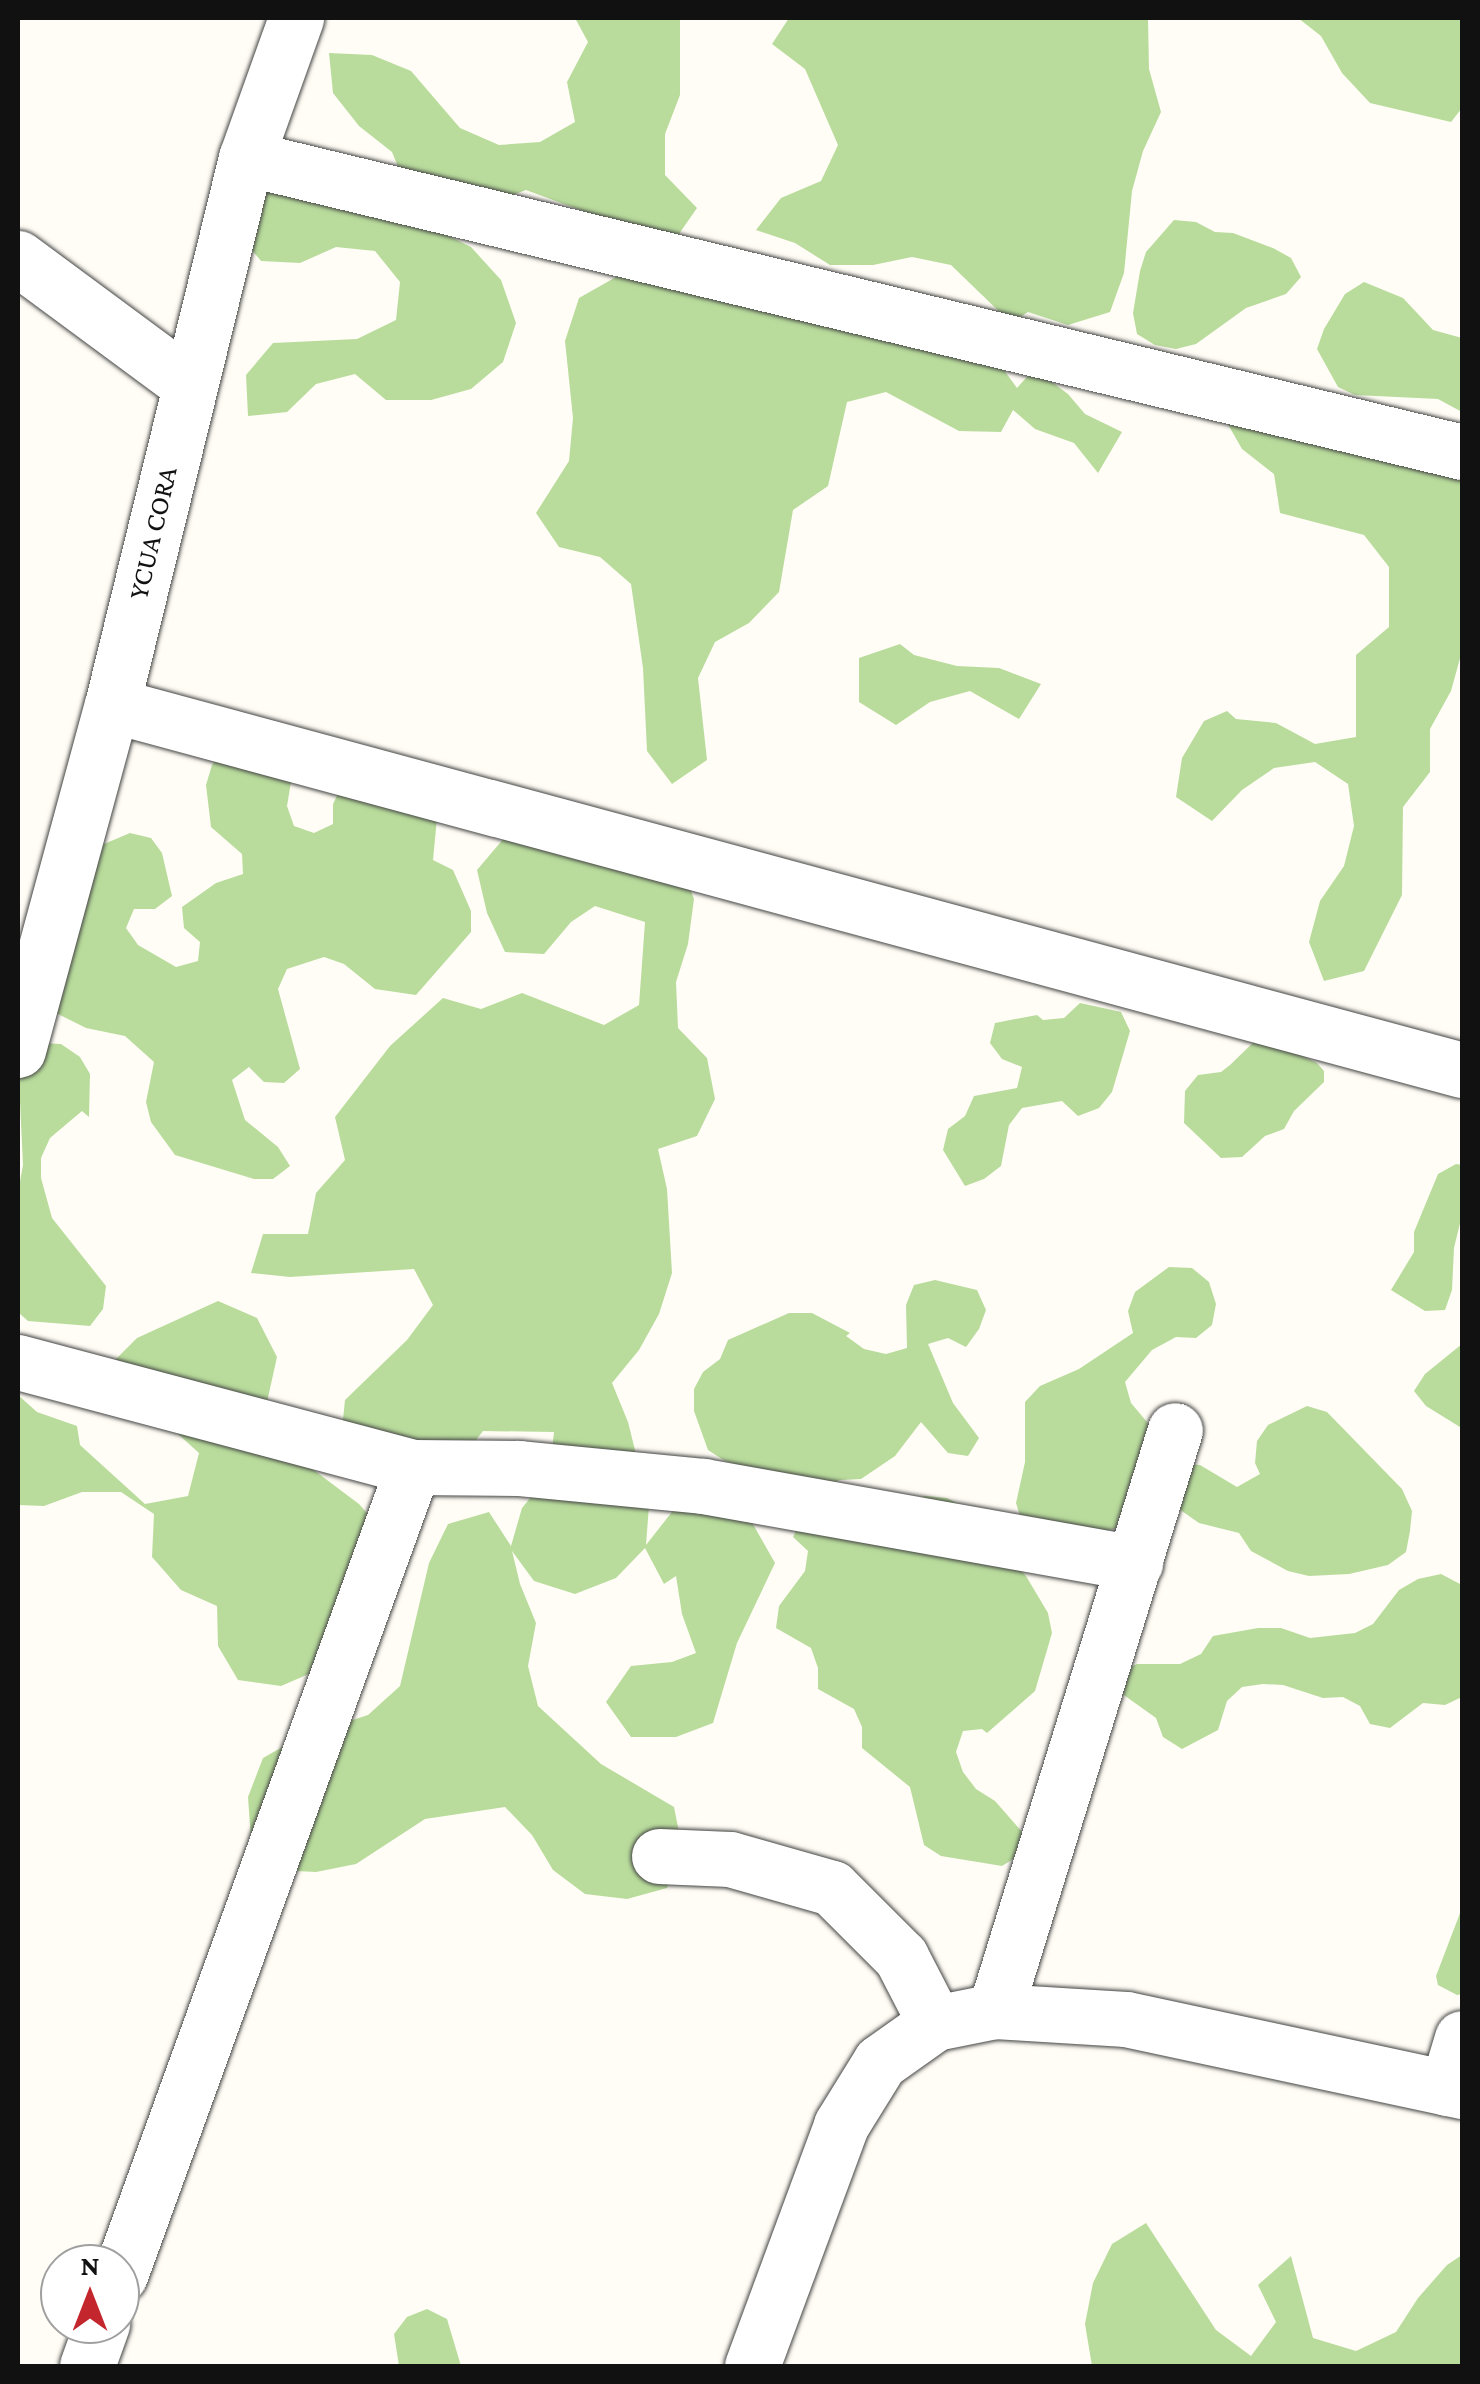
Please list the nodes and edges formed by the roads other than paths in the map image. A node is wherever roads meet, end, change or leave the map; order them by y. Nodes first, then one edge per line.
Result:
1 (296, 18) edge
2 (246, 158) junction
3 (18, 258) edge
4 (188, 384) junction
5 (1462, 452) edge
6 (112, 705) junction
7 (18, 1050) edge
8 (1462, 1070) edge
9 (18, 1362) edge
10 (1175, 1430) dead end
11 (413, 1467) junction
12 (1135, 1563) junction
13 (659, 1856) dead end
14 (995, 2011) junction
15 (935, 2024) junction
16 (1457, 2072) edge
17 (131, 2244) edge
18 (752, 2366) edge

1 - 2 street, YCUA CORA
2 - 4 street, YCUA CORA
2 - 5 street
3 - 4 street
4 - 6 street, YCUA CORA
6 - 7 street, YCUA CORA
6 - 8 street
9 - 11 street
10 - 12 street
11 - 12 street
11 - 17 street
12 - 14 street
13 - 15 street
14 - 15 street
14 - 16 street
15 - 18 street

